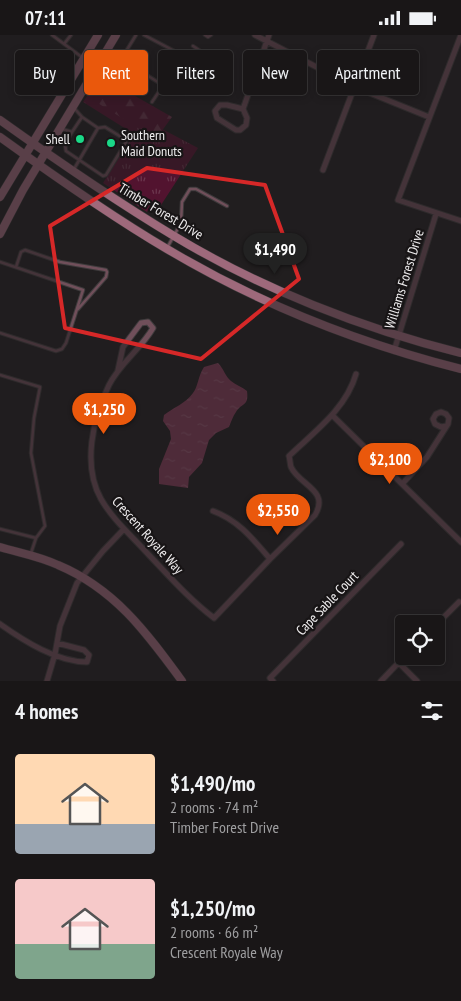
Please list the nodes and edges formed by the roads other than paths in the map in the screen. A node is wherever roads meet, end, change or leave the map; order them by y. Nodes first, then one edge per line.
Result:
1 (52, 35) edge
2 (72, 35) edge
3 (98, 35) edge
4 (116, 35) edge
5 (136, 35) edge
6 (144, 35) edge
7 (205, 35) edge
8 (211, 35) edge
9 (255, 35) edge
10 (374, 35) edge
11 (461, 35) edge
12 (267, 38) edge
13 (64, 44) junction
14 (193, 46) dead end
15 (89, 50) edge
16 (107, 50) edge
17 (127, 50) edge
18 (172, 50) edge
19 (199, 50) edge
20 (369, 50) edge
21 (84, 59) joint
22 (317, 66) edge
23 (148, 76) edge
24 (84, 90) edge
25 (352, 95) edge
26 (375, 95) edge
27 (152, 102) dead end
28 (74, 107) junction
29 (243, 109) junction
30 (82, 117) junction
31 (429, 117) junction
32 (0, 120) edge
33 (98, 128) junction
34 (60, 129) junction
35 (72, 132) junction
36 (0, 137) edge
37 (33, 143) junction
38 (47, 151) junction
39 (25, 155) junction
40 (79, 160) junction
41 (38, 165) junction
42 (73, 170) junction
43 (323, 170) dead end
44 (0, 197) edge
45 (227, 206) dead end
46 (436, 214) junction
47 (461, 221) edge
48 (0, 234) edge
49 (175, 236) junction
50 (167, 249) junction
51 (0, 262) edge
52 (16, 267) junction
53 (306, 301) junction
54 (77, 310) junction
55 (301, 316) junction
56 (0, 333) edge
57 (398, 336) junction
58 (394, 351) junction
59 (461, 353) edge
60 (461, 369) edge
61 (118, 370) junction
62 (356, 374) dead end
63 (0, 375) edge
64 (332, 415) junction
65 (446, 426) dead end
66 (403, 483) junction
67 (213, 511) dead end
68 (0, 529) edge
69 (124, 529) junction
70 (36, 538) junction
71 (461, 542) edge
72 (401, 544) dead end
73 (2, 548) edge
74 (31, 554) junction
75 (270, 559) junction
76 (83, 577) junction
77 (459, 602) dead end
78 (445, 616) edge
79 (0, 624) edge
80 (57, 643) junction
81 (55, 654) junction
82 (396, 665) edge
83 (400, 665) edge
84 (272, 680) edge
85 (47, 681) edge
86 (182, 681) edge
87 (381, 681) edge
88 (417, 681) edge

1 - 13 lane
2 - 13 lane
3 - 15 main road
4 - 16 main road
5 - 17 lane
6 - 18 lane
7 - 8 lane
9 - 12 street
10 - 20 street
11 - 31 street
12 - 22 street
12 - 29 street
13 - 21 lane
14 - 19 lane
21 - 37 main road
23 - 27 lane
24 - 28 main road
25 - 43 street
26 - 31 street
28 - 30 lane
28 - 34 main road
29 - 29 street
30 - 33 lane
30 - 35 lane
31 - 46 street
32 - 37 main road, Timber Forest Drive
33 - 40 lane
33 - 40 lane
34 - 35 lane
34 - 38 main road
35 - 40 lane
36 - 39 main road, Timber Forest Drive
37 - 38 main road, Timber Forest Drive
37 - 39 main road
38 - 41 main road
38 - 42 main road, Timber Forest Drive
39 - 41 main road, Timber Forest Drive
39 - 44 main road
40 - 42 lane
41 - 48 main road
41 - 50 main road, Timber Forest Drive
42 - 49 main road, Timber Forest Drive
45 - 49 lane
46 - 47 street
46 - 57 street, Williams Forest Drive
49 - 50 lane
49 - 53 main road, Timber Forest Drive
50 - 55 main road, Timber Forest Drive
51 - 52 lane
52 - 54 lane
52 - 54 lane
53 - 55 main road
53 - 57 main road, Timber Forest Drive
54 - 56 lane
55 - 58 main road, Timber Forest Drive
57 - 58 street, Williams Forest Drive
57 - 59 main road, Timber Forest Drive
58 - 60 main road, Timber Forest Drive
61 - 61 street, Crescent Royale Way
61 - 69 street, Crescent Royale Way
62 - 64 street
63 - 70 lane
64 - 66 street
64 - 75 street
65 - 66 street
66 - 71 street
67 - 75 street
68 - 70 lane
69 - 75 street, Crescent Royale Way
69 - 76 street
70 - 74 lane
72 - 84 street, Cape Sable Court
73 - 74 main road
74 - 76 main road
76 - 80 street
76 - 86 main road
77 - 78 street
79 - 81 street
80 - 81 street
80 - 81 street
81 - 85 street
82 - 87 street
83 - 88 street

